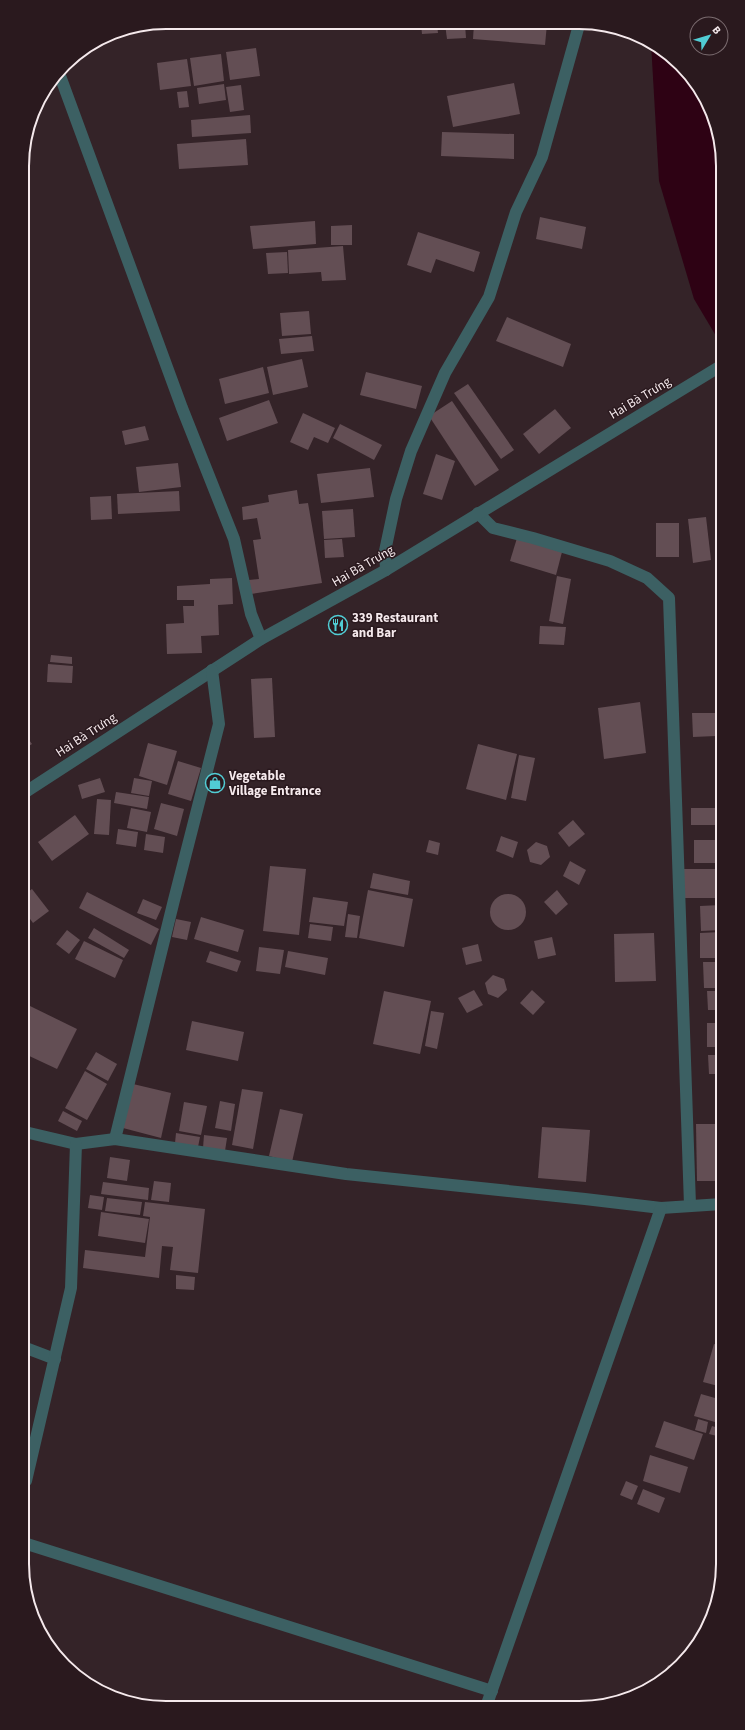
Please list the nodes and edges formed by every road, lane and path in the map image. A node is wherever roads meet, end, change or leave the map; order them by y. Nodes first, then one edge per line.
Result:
1 (578, 29) edge
2 (62, 78) edge
3 (716, 369) edge
4 (478, 513) junction
5 (386, 570) junction
6 (261, 639) junction
7 (212, 670) junction
8 (29, 790) edge
9 (29, 1133) edge
10 (115, 1139) junction
11 (76, 1144) junction
12 (716, 1204) edge
13 (690, 1205) junction
14 (660, 1208) junction
15 (29, 1349) edge
16 (55, 1359) junction
17 (29, 1468) edge
18 (29, 1545) edge
19 (492, 1690) junction
20 (488, 1701) edge

1 - 5 street
2 - 6 street
3 - 4 street, Hai Bà Trưng
4 - 5 street, Hai Bà Trưng
4 - 13 street
5 - 6 street, Hai Bà Trưng
6 - 7 street, Hai Bà Trưng
7 - 8 street, Hai Bà Trưng
7 - 10 street
9 - 11 street
10 - 11 street
10 - 14 street
11 - 16 street
12 - 13 street
13 - 14 street
14 - 19 street
15 - 16 street
16 - 17 street
18 - 19 street
19 - 20 street

